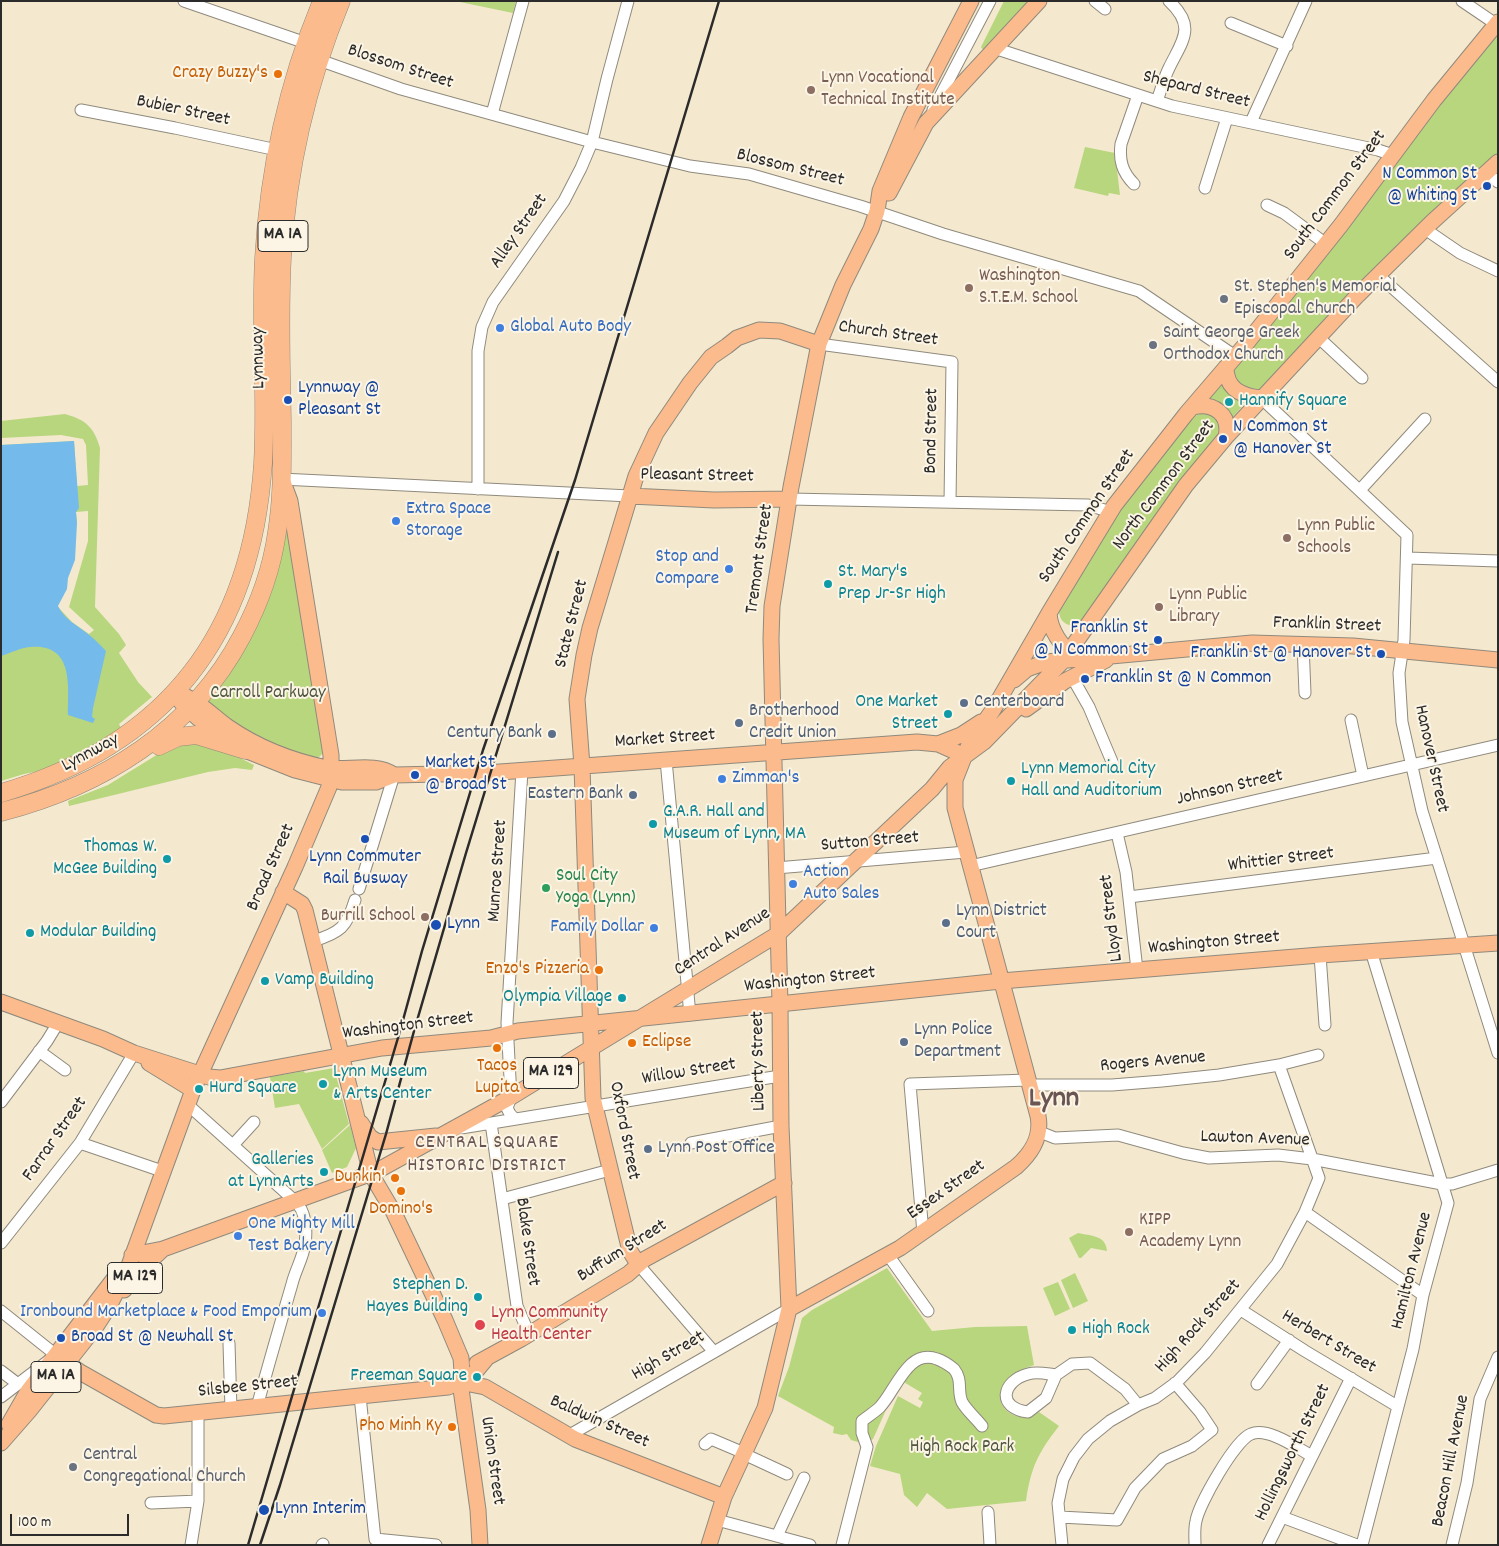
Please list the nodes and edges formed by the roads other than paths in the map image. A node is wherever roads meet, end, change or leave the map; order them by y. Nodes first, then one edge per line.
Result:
1 (184, 1) edge
2 (322, 1) edge
3 (341, 1) edge
4 (523, 1) edge
5 (628, 1) edge
6 (971, 1) edge
7 (990, 1) edge
8 (1039, 1) edge
9 (1095, 1) edge
10 (1169, 1) edge
11 (1306, 1) edge
12 (1462, 1) edge
13 (1105, 9) dead end
14 (1231, 23) dead end
15 (1497, 23) edge
16 (1286, 46) junction
17 (994, 48) junction
18 (304, 49) junction
19 (319, 60) junction
20 (1138, 95) junction
21 (1157, 101) junction
22 (81, 110) dead end
23 (492, 114) junction
24 (1227, 118) junction
25 (1251, 122) junction
26 (926, 123) junction
27 (592, 142) junction
28 (277, 150) junction
29 (1393, 155) junction
30 (1498, 162) edge
31 (1492, 177) edge
32 (1134, 184) dead end
33 (1205, 188) dead end
34 (1267, 205) dead end
35 (877, 211) junction
36 (1425, 228) junction
37 (1326, 244) junction
38 (1498, 271) edge
39 (1378, 275) junction
40 (1318, 337) junction
41 (819, 344) junction
42 (952, 362) joint
43 (1231, 362) junction
44 (1362, 378) dead end
45 (1498, 382) edge
46 (1261, 398) junction
47 (1193, 407) junction
48 (1425, 419) dead end
49 (1226, 437) junction
50 (282, 479) junction
51 (478, 489) junction
52 (1360, 490) junction
53 (630, 496) junction
54 (790, 499) junction
55 (950, 502) junction
56 (1111, 512) junction
57 (1408, 558) junction
58 (1498, 561) edge
59 (1049, 613) junction
60 (1303, 644) junction
61 (1403, 650) junction
62 (1073, 660) junction
63 (1498, 660) edge
64 (1072, 678) junction
65 (1004, 690) junction
66 (174, 693) junction
67 (1305, 693) dead end
68 (993, 710) junction
69 (197, 711) junction
70 (1006, 719) junction
71 (1351, 720) dead end
72 (938, 744) junction
73 (1498, 745) edge
74 (245, 750) junction
75 (774, 752) junction
76 (965, 756) junction
77 (666, 760) junction
78 (1113, 764) dead end
79 (582, 766) junction
80 (1411, 766) junction
81 (310, 769) junction
82 (111, 770) junction
83 (522, 770) junction
84 (331, 774) junction
85 (394, 775) junction
86 (1363, 776) junction
87 (932, 789) junction
88 (1, 793) edge
89 (955, 808) junction
90 (1, 812) edge
91 (1117, 833) junction
92 (1437, 858) junction
93 (968, 859) junction
94 (856, 861) junction
95 (776, 868) junction
96 (283, 892) junction
97 (1129, 897) junction
98 (778, 934) junction
99 (314, 941) junction
100 (1498, 943) edge
101 (1464, 945) junction
102 (1371, 952) junction
103 (1320, 955) junction
104 (1136, 970) junction
105 (1001, 981) junction
106 (688, 990) junction
107 (2, 1004) edge
108 (780, 1005) junction
109 (690, 1014) junction
110 (637, 1020) junction
111 (58, 1023) junction
112 (591, 1024) junction
113 (1325, 1025) dead end
114 (506, 1034) junction
115 (592, 1048) junction
116 (39, 1051) junction
117 (134, 1053) junction
118 (1498, 1053) edge
119 (342, 1055) junction
120 (1318, 1055) dead end
121 (1279, 1065) junction
122 (64, 1070) dead end
123 (200, 1074) junction
124 (780, 1076) junction
125 (1029, 1082) junction
126 (192, 1090) junction
127 (511, 1097) junction
128 (1, 1102) edge
129 (187, 1104) junction
130 (594, 1106) junction
131 (357, 1115) junction
132 (515, 1119) junction
133 (254, 1122) dead end
134 (491, 1123) junction
135 (781, 1126) junction
136 (450, 1132) junction
137 (1040, 1132) junction
138 (80, 1143) junction
139 (691, 1143) dead end
140 (233, 1145) junction
141 (1312, 1159) junction
142 (162, 1170) junction
143 (610, 1170) junction
144 (1498, 1170) edge
145 (377, 1171) junction
146 (784, 1183) junction
147 (1442, 1184) junction
148 (502, 1199) junction
149 (295, 1201) junction
150 (1305, 1212) junction
151 (923, 1233) junction
152 (1, 1243) edge
153 (163, 1249) junction
154 (132, 1255) junction
155 (888, 1255) junction
156 (638, 1264) junction
157 (1423, 1295) junction
158 (108, 1308) junction
159 (788, 1309) junction
160 (1241, 1310) junction
161 (1, 1311) edge
162 (928, 1311) dead end
163 (529, 1334) junction
164 (1288, 1340) junction
165 (229, 1343) dead end
166 (714, 1352) junction
167 (1498, 1357) edge
168 (62, 1359) junction
169 (1, 1371) edge
170 (1056, 1375) dead end
171 (1351, 1378) junction
172 (460, 1382) junction
173 (1175, 1383) junction
174 (18, 1384) junction
175 (1257, 1384) dead end
176 (360, 1396) junction
177 (1, 1397) edge
178 (1138, 1405) junction
179 (1397, 1406) junction
180 (257, 1407) junction
181 (231, 1410) junction
182 (198, 1413) junction
183 (982, 1426) dead end
184 (1, 1436) edge
185 (568, 1436) junction
186 (1, 1443) edge
187 (705, 1444) dead end
188 (744, 1454) junction
189 (1312, 1456) junction
190 (787, 1474) dead end
191 (804, 1478) dead end
192 (724, 1497) junction
193 (198, 1501) junction
194 (151, 1503) dead end
195 (988, 1512) dead end
196 (1060, 1517) junction
197 (1282, 1517) junction
198 (717, 1520) junction
199 (777, 1536) junction
200 (191, 1545) edge
201 (436, 1545) edge
202 (480, 1545) edge
203 (709, 1545) edge
204 (810, 1545) edge
205 (842, 1545) edge
206 (990, 1545) edge
207 (1062, 1545) edge
208 (1195, 1545) edge
209 (1268, 1545) edge
210 (1356, 1545) edge
211 (1362, 1545) edge
212 (1452, 1545) edge

1 - 18 street
2 - 18 highway, Lynnway / MA 1A
3 - 19 highway, Lynnway / MA 1A
4 - 23 street
5 - 27 street, Alley Street
6 - 35 main road
7 - 26 street
8 - 17 main road
9 - 13 street
10 - 21 street
11 - 16 street
12 - 15 street
14 - 16 street
15 - 29 main road, South Common Street
16 - 25 street
17 - 20 street, Shepard Street
17 - 26 main road
18 - 19 highway
18 - 28 highway, Lynnway / MA 1A
19 - 23 street, Blossom Street
19 - 50 highway, Lynnway / MA 1A
20 - 21 street, Shepard Street
20 - 32 street
21 - 24 street, Shepard Street
22 - 28 street, Bubier Street
23 - 27 street, Blossom Street
24 - 25 street, Shepard Street
24 - 33 street
25 - 29 street, Shepard Street
26 - 35 main road
27 - 35 street, Blossom Street
27 - 51 street, Alley Street
28 - 66 highway, Lynnway / MA 1A
29 - 37 main road, South Common Street
30 - 31 main road, North Common Street
31 - 36 main road, North Common Street
34 - 37 street
35 - 41 main road, Tremont Street
35 - 43 street, Blossom Street
36 - 38 street
36 - 39 main road, North Common Street
37 - 43 main road, South Common Street
39 - 40 main road, North Common Street
39 - 45 street
40 - 44 street
40 - 46 main road, North Common Street
41 - 42 street, Church Street
41 - 53 main road, State Street
41 - 54 main road, Tremont Street
42 - 55 street, Bond Street
43 - 46 main road
43 - 47 main road, South Common Street
46 - 49 main road, North Common Street
46 - 52 street, Hanover Street
47 - 49 main road
47 - 56 main road, South Common Street
48 - 52 street
49 - 62 main road, North Common Street
50 - 51 street, Pleasant Street
50 - 69 highway, Lynnway
50 - 84 main road, Broad Street / MA 1A
51 - 53 street, Pleasant Street
52 - 57 street, Hanover Street
53 - 54 main road, Pleasant Street
53 - 79 main road, State Street
54 - 55 street, Pleasant Street
54 - 75 main road, Tremont Street
55 - 56 street, Pleasant Street
56 - 59 main road, South Common Street
57 - 58 street
57 - 61 street, Hanover Street
59 - 62 main road
59 - 65 main road, South Common Street
60 - 61 main road, Franklin Street
60 - 62 main road, Franklin Street
60 - 67 street
61 - 63 main road, Franklin Street
61 - 80 street, Hanover Street
62 - 64 main road, Franklin Street
62 - 65 main road, Franklin Street
62 - 70 main road, North Common Street
64 - 70 main road, Franklin Street
64 - 78 street
65 - 68 main road, South Common Street
66 - 69 main road
66 - 88 highway, Lynnway
68 - 72 main road, Market Street
68 - 76 main road
69 - 74 main road
69 - 81 main road
69 - 82 highway, Lynnway
70 - 76 main road, North Common Street
71 - 86 street
72 - 75 main road, Market Street
72 - 76 main road, Market Street
73 - 80 street, Johnson Street
74 - 81 main road
74 - 82 highway
75 - 77 main road, Market Street
75 - 95 main road, Liberty Street
76 - 87 main road, Central Avenue
76 - 89 main road
77 - 79 main road, Market Street
77 - 106 street
79 - 83 main road, Market Street
79 - 112 main road, Oxford Street
80 - 86 street, Johnson Street
80 - 92 street, Hanover Street
81 - 84 main road, Market Street
82 - 90 highway, Lynnway
83 - 85 main road, Market Street
83 - 114 street, Munroe Street
84 - 85 main road, Market Street
84 - 96 main road, Broad Street / MA 1A
85 - 99 street
86 - 91 street, Johnson Street
87 - 89 main road
87 - 94 main road, Central Avenue
89 - 93 main road
91 - 93 street, Johnson Street
91 - 97 street, Lloyd Street
92 - 97 street, Whittier Street
92 - 101 street, Hanover Street
93 - 94 street, Sutton Street
93 - 105 main road
94 - 95 street, Sutton Street
94 - 98 main road, Central Avenue
95 - 98 main road, Liberty Street
96 - 99 main road, Union Street
96 - 123 main road, Broad Street / MA 1A
97 - 104 street, Lloyd Street
98 - 106 main road, Central Avenue
98 - 108 main road, Liberty Street
99 - 119 main road, Union Street
100 - 101 main road, Washington Street / MA 129
101 - 102 main road, Washington Street / MA 129
101 - 118 street
102 - 103 main road, Washington Street / MA 129
102 - 147 street, Hamilton Avenue
103 - 104 main road, Washington Street / MA 129
103 - 113 street
104 - 105 main road, Washington Street / MA 129
105 - 108 main road, Washington Street / MA 129
105 - 125 main road
106 - 109 street
106 - 110 main road, Central Avenue
107 - 111 main road, Washington Street
108 - 109 main road, Washington Street / MA 129
108 - 124 main road, Liberty Street
109 - 110 main road, Washington Street / MA 129
110 - 112 main road, Washington Street / MA 129
110 - 115 main road, Central Avenue / MA 129
111 - 116 street
111 - 117 main road, Washington Street
112 - 114 main road, Washington Street / MA 129
112 - 115 main road, Oxford Street
114 - 119 main road, Washington Street / MA 129
114 - 127 street, Munroe Street
115 - 127 main road, Central Avenue / MA 129
115 - 130 main road, Oxford Street
116 - 122 street
116 - 128 street
117 - 123 main road, Washington Street
117 - 126 main road, Washington Street
117 - 138 street, Farrar Street
119 - 123 main road, Washington Street / MA 129
119 - 131 main road, Union Street
120 - 121 street, Rogers Avenue
121 - 125 street, Rogers Avenue
121 - 141 street
123 - 126 main road, Broad Street / MA 1A
124 - 130 street, Willow Street
124 - 135 main road, Liberty Street
125 - 137 main road
125 - 151 street, Rogers Avenue
126 - 129 main road, Broad Street / MA 1A
127 - 132 street, Munroe Street
127 - 136 main road, MA 129
129 - 140 street
129 - 142 main road, Broad Street / MA 1A
130 - 132 street, Willow Street
130 - 143 main road, Oxford Street
131 - 136 main road
131 - 145 main road, Union Street
132 - 134 street, Willow Street
133 - 140 street
134 - 136 street, Willow Street
134 - 148 street, Blake Street
135 - 139 street
135 - 146 main road, Liberty Street
136 - 145 main road, MA 129
137 - 141 street, Lawton Avenue
137 - 151 main road, Essex Street
138 - 142 street
138 - 152 street, Farrar Street
140 - 149 street
141 - 147 street, Lawton Avenue
141 - 150 street, High Rock Street
142 - 154 main road, Broad Street / MA 1A
143 - 148 street
143 - 156 main road, Oxford Street
144 - 147 street, Lawton Avenue
145 - 149 main road, MA 129
145 - 172 main road, Union Street
146 - 156 main road, Buffum Street
146 - 159 main road, Liberty Street
147 - 157 street, Hamilton Avenue
148 - 163 street, Blake Street
149 - 153 main road, MA 129
149 - 180 street
150 - 157 street
150 - 160 street, High Rock Street
151 - 155 main road, Essex Street
153 - 154 main road
153 - 158 main road, MA 129
154 - 158 main road, Broad Street / MA 1A
154 - 168 main road, Broad Street / MA 1A
155 - 159 main road, Essex Street
155 - 162 street
156 - 163 main road, Buffum Street
156 - 166 street, Oxford Street
157 - 179 street, Hamilton Avenue
158 - 168 main road, Broad Street / MA 1A
159 - 166 street, High Street
159 - 188 main road
160 - 164 street, Herbert Street
160 - 173 street, High Rock Street
161 - 168 street
163 - 172 main road, Buffum Street
164 - 171 street, Herbert Street
164 - 175 street
165 - 181 street
166 - 185 street, High Street
167 - 212 street, Beacon Hill Avenue
168 - 174 street
168 - 182 main road, Silsbee Street
168 - 184 main road, Broad Street / MA 1A
168 - 186 main road, Broad Street / MA 1A
169 - 174 street
170 - 178 street
171 - 179 street, Herbert Street
171 - 189 street, Hollingsworth Street
172 - 176 main road, Silsbee Street
172 - 185 main road, Baldwin Street
172 - 202 main road, Union Street
173 - 178 street, High Rock Street
173 - 196 street
174 - 177 street
176 - 180 main road, Silsbee Street
176 - 201 street
178 - 196 street, High Rock Street
179 - 211 street, Hamilton Avenue
180 - 181 main road, Silsbee Street
181 - 182 main road, Silsbee Street
182 - 193 street
183 - 205 street
185 - 192 main road, Baldwin Street
187 - 188 street
188 - 190 street
188 - 192 main road
189 - 197 street, Hollingsworth Street
189 - 208 street
191 - 199 street
192 - 198 main road
193 - 194 street
193 - 200 street
195 - 206 street
196 - 207 street, High Rock Street
197 - 209 street, Hollingsworth Street
197 - 210 street
198 - 199 street
198 - 203 main road
199 - 204 street

